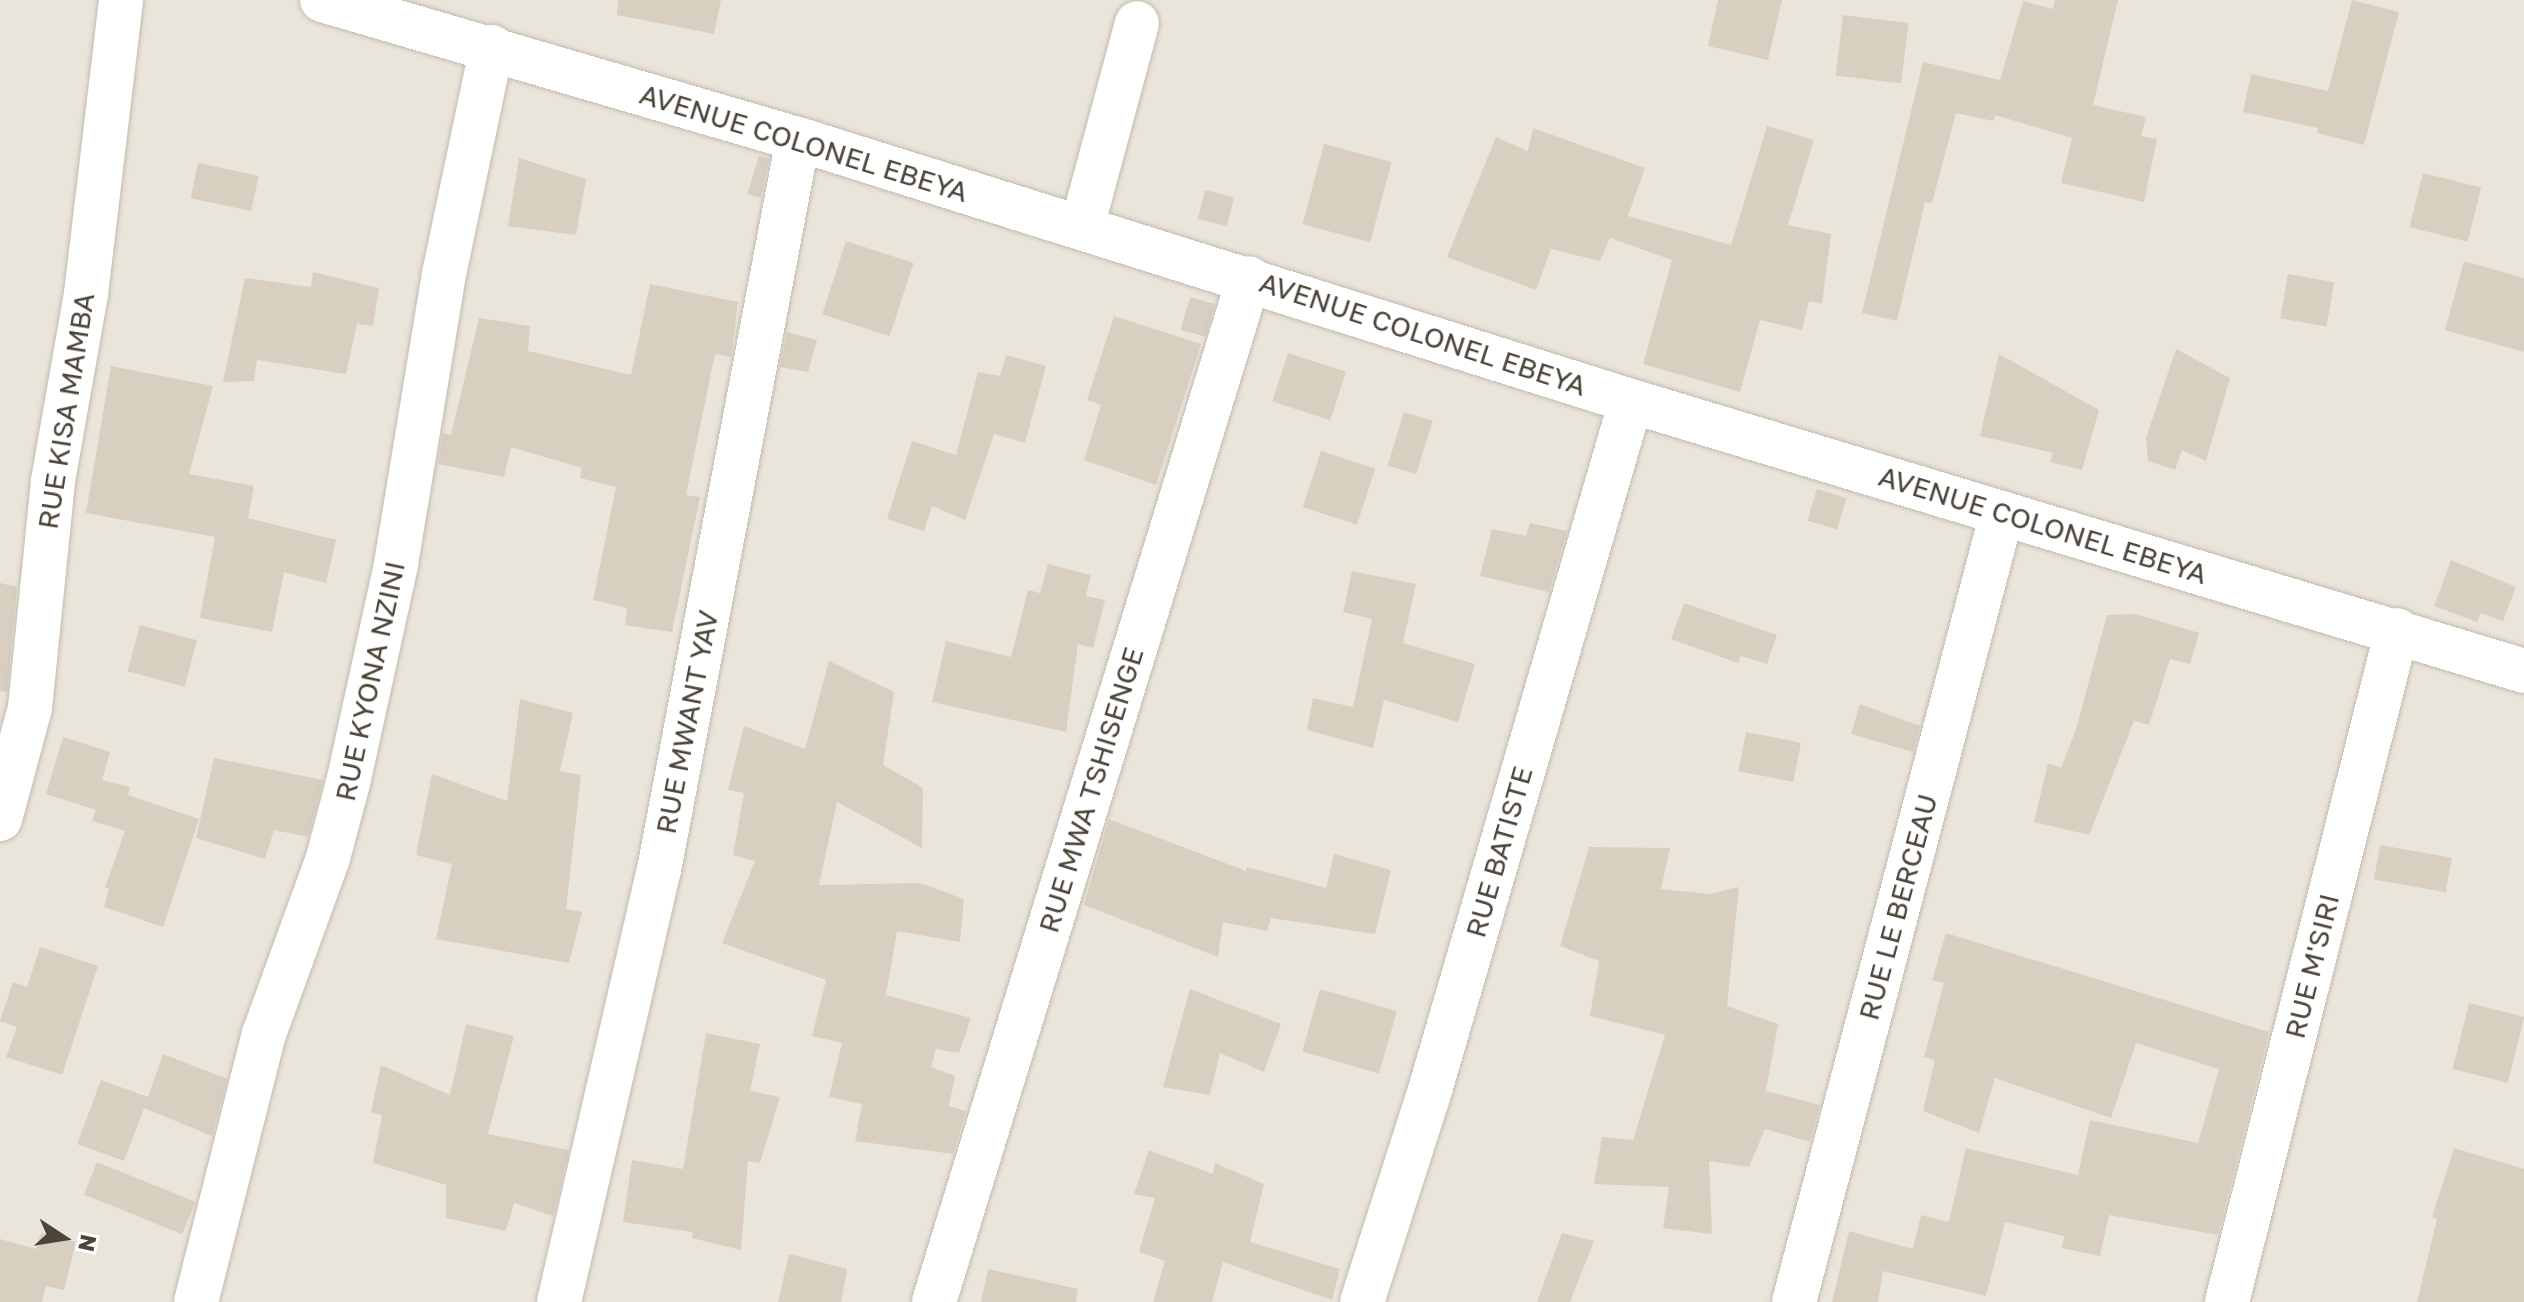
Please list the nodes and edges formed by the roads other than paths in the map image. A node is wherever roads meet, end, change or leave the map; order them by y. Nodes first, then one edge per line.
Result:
1 (121, 0) edge
2 (322, 0) edge
3 (1137, 23) dead end
4 (492, 47) junction
5 (798, 139) junction
6 (1082, 227) junction
7 (1249, 278) junction
8 (1631, 401) junction
9 (2002, 513) junction
10 (2397, 630) junction
11 (2524, 671) edge
12 (0, 819) edge
13 (196, 1302) edge
14 (559, 1302) edge
15 (934, 1302) edge
16 (1362, 1302) edge
17 (1794, 1302) edge
18 (2227, 1302) edge

1 - 12 street, RUE KISA MAMBA
2 - 4 street, AVENUE COLONEL EBEYA
3 - 6 street
4 - 5 street, AVENUE COLONEL EBEYA
4 - 13 street, RUE KYONA NZINI
5 - 6 street, AVENUE COLONEL EBEYA
5 - 14 street, RUE MWANT YAV
6 - 7 street, AVENUE COLONEL EBEYA
7 - 8 street, AVENUE COLONEL EBEYA
7 - 15 street, RUE MWA TSHISENGE
8 - 9 street, AVENUE COLONEL EBEYA
8 - 16 street, RUE BATISTE
9 - 10 street, AVENUE COLONEL EBEYA
9 - 17 street, RUE LE BERCEAU
10 - 11 street, AVENUE COLONEL EBEYA
10 - 18 street, RUE M'SIRI

